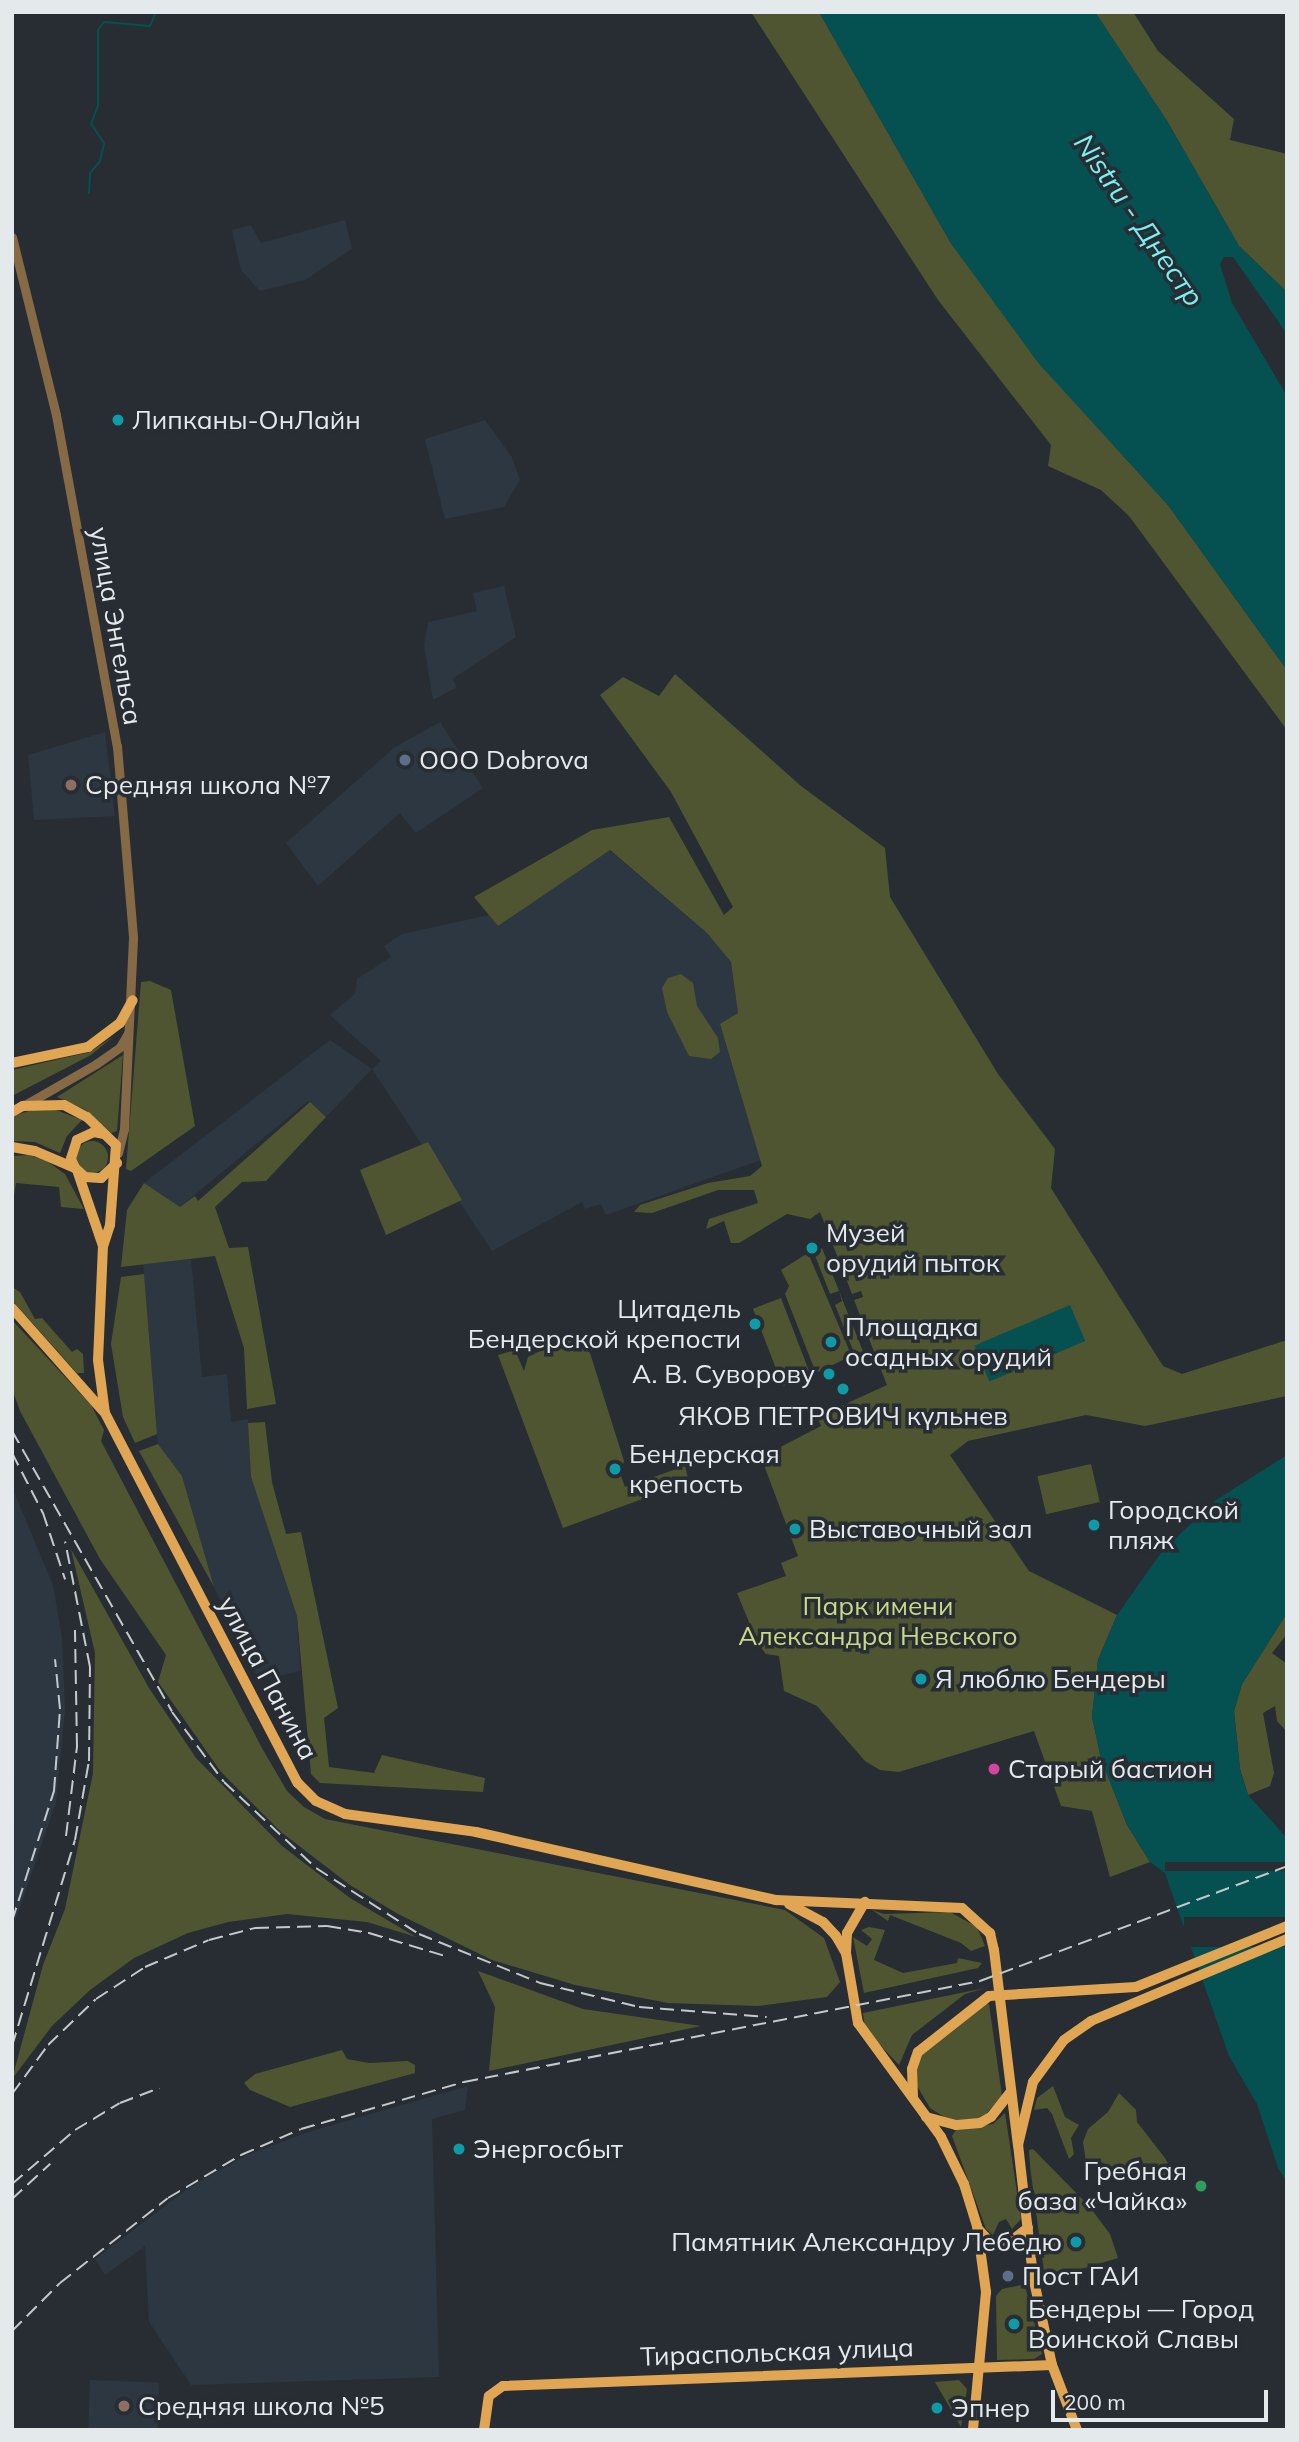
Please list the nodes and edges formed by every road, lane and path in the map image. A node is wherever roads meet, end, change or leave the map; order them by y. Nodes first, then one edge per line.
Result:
1 (12, 237) edge
2 (133, 1000) junction
3 (130, 1029) junction
4 (12, 1063) edge
5 (23, 1106) junction
6 (12, 1112) edge
7 (104, 1134) junction
8 (12, 1147) edge
9 (118, 1157) junction
10 (76, 1170) junction
11 (103, 1246) junction
12 (12, 1308) edge
13 (105, 1413) junction
14 (776, 1900) junction
15 (864, 1902) junction
16 (1287, 1926) edge
17 (1287, 1938) edge
18 (846, 1953) junction
19 (1151, 1987) junction
20 (1010, 2093) junction
21 (913, 2100) junction
22 (926, 2117) junction
23 (1018, 2145) junction
24 (977, 2226) junction
25 (1028, 2228) junction
26 (1052, 2365) junction
27 (981, 2368) junction
28 (484, 2430) edge
29 (973, 2430) edge
30 (1077, 2430) edge

1 - 2 street, улица Энгельса
2 - 3 street, улица Энгельса
2 - 4 main road
3 - 5 street
3 - 9 street, улица Энгельса
5 - 6 main road
5 - 7 main road
7 - 9 main road
7 - 10 main road
8 - 10 main road
9 - 10 main road
9 - 11 main road
10 - 11 main road
11 - 13 main road, улица Панина
12 - 13 main road
13 - 14 main road, улица Панина
14 - 15 main road
14 - 18 main road
15 - 18 main road
15 - 20 main road
16 - 19 main road
17 - 19 main road
18 - 21 main road
19 - 21 main road
19 - 23 main road
20 - 22 main road
20 - 23 main road
21 - 22 main road
22 - 24 main road
23 - 25 main road
24 - 25 main road
24 - 27 main road
25 - 26 main road
26 - 27 main road, Тираспольская улица
26 - 30 main road
27 - 28 main road, Тираспольская улица
27 - 29 main road

